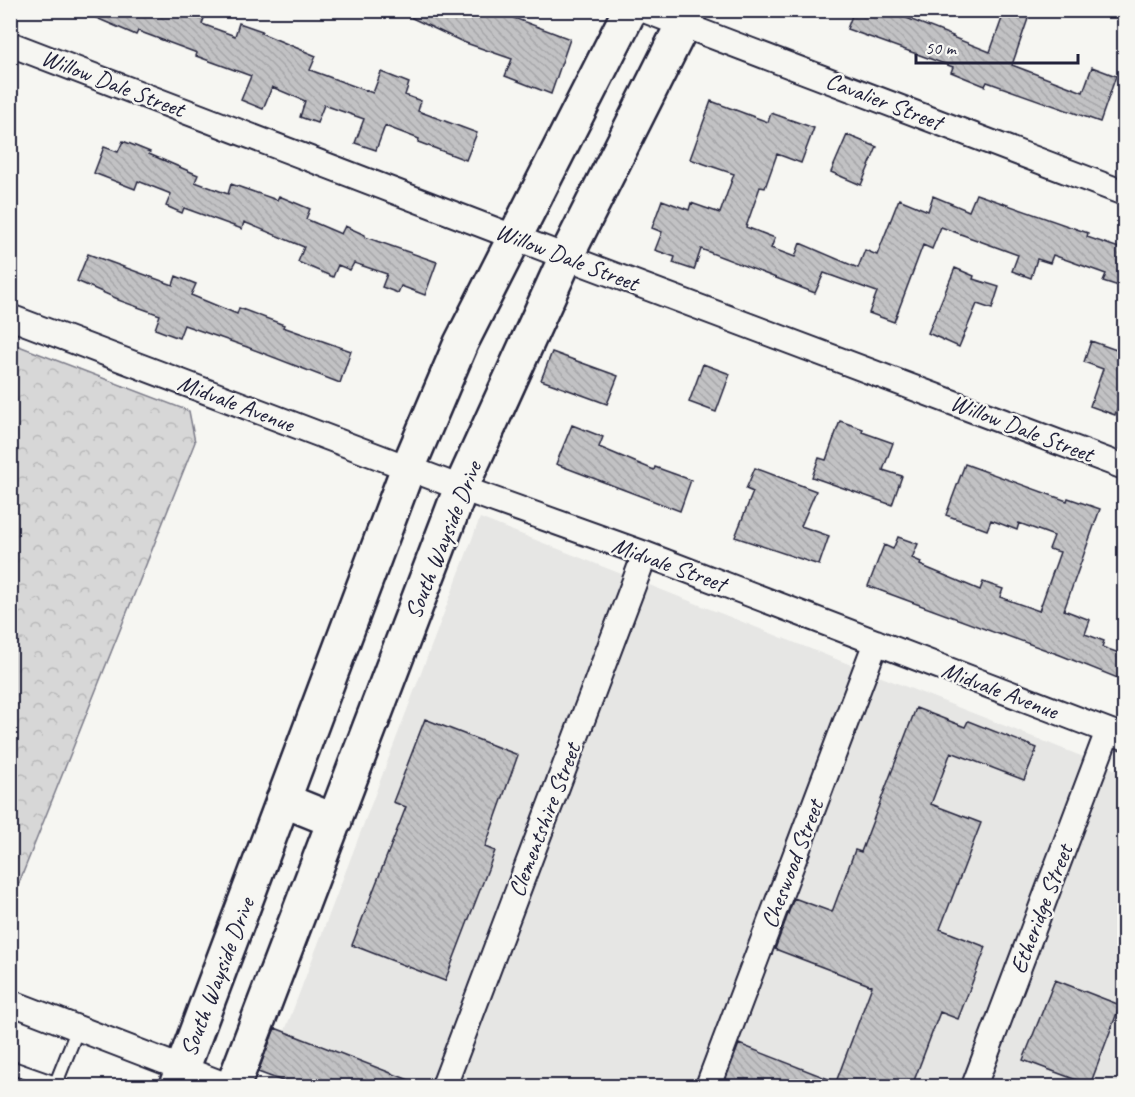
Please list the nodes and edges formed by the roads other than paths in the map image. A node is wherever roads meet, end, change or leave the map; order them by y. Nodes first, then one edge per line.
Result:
1 (630, 10) edge
2 (644, 10) edge
3 (687, 18) edge
4 (10, 44) edge
5 (1125, 193) edge
6 (516, 238) junction
7 (566, 257) junction
8 (10, 317) edge
9 (1125, 467) edge
10 (408, 468) junction
11 (461, 488) junction
12 (645, 554) junction
13 (876, 642) junction
14 (1116, 734) edge
15 (284, 800) junction
16 (335, 821) junction
17 (10, 1002) edge
18 (78, 1028) junction
19 (12, 1071) edge
20 (179, 1078) edge
21 (39, 1082) edge
22 (60, 1085) edge
23 (228, 1086) edge
24 (233, 1086) edge
25 (444, 1086) edge
26 (708, 1086) edge
27 (974, 1086) edge

1 - 6 main road, South Wayside Drive
2 - 3 street, Cavalier Street
3 - 5 street, Cavalier Street
3 - 7 main road, South Wayside Drive
4 - 6 street, Willow Dale Street
6 - 7 street, Willow Dale Street
6 - 10 main road, South Wayside Drive
7 - 9 street, Willow Dale Street
7 - 11 main road, South Wayside Drive
8 - 10 street, Midvale Avenue
10 - 11 street, Midvale Avenue
10 - 15 main road, South Wayside Drive
11 - 12 street, Midvale Street
11 - 16 main road, South Wayside Drive
12 - 13 street, Midvale Street
12 - 25 street, Clementshire Street
13 - 14 street, Midvale Avenue
13 - 26 street, Cheswood Street
14 - 27 street, Etheridge Street
15 - 16 main road
15 - 20 main road, South Wayside Drive
16 - 24 main road, South Wayside Drive
17 - 18 street
18 - 20 street
18 - 22 lane
19 - 21 lane
20 - 23 street
21 - 22 lane

